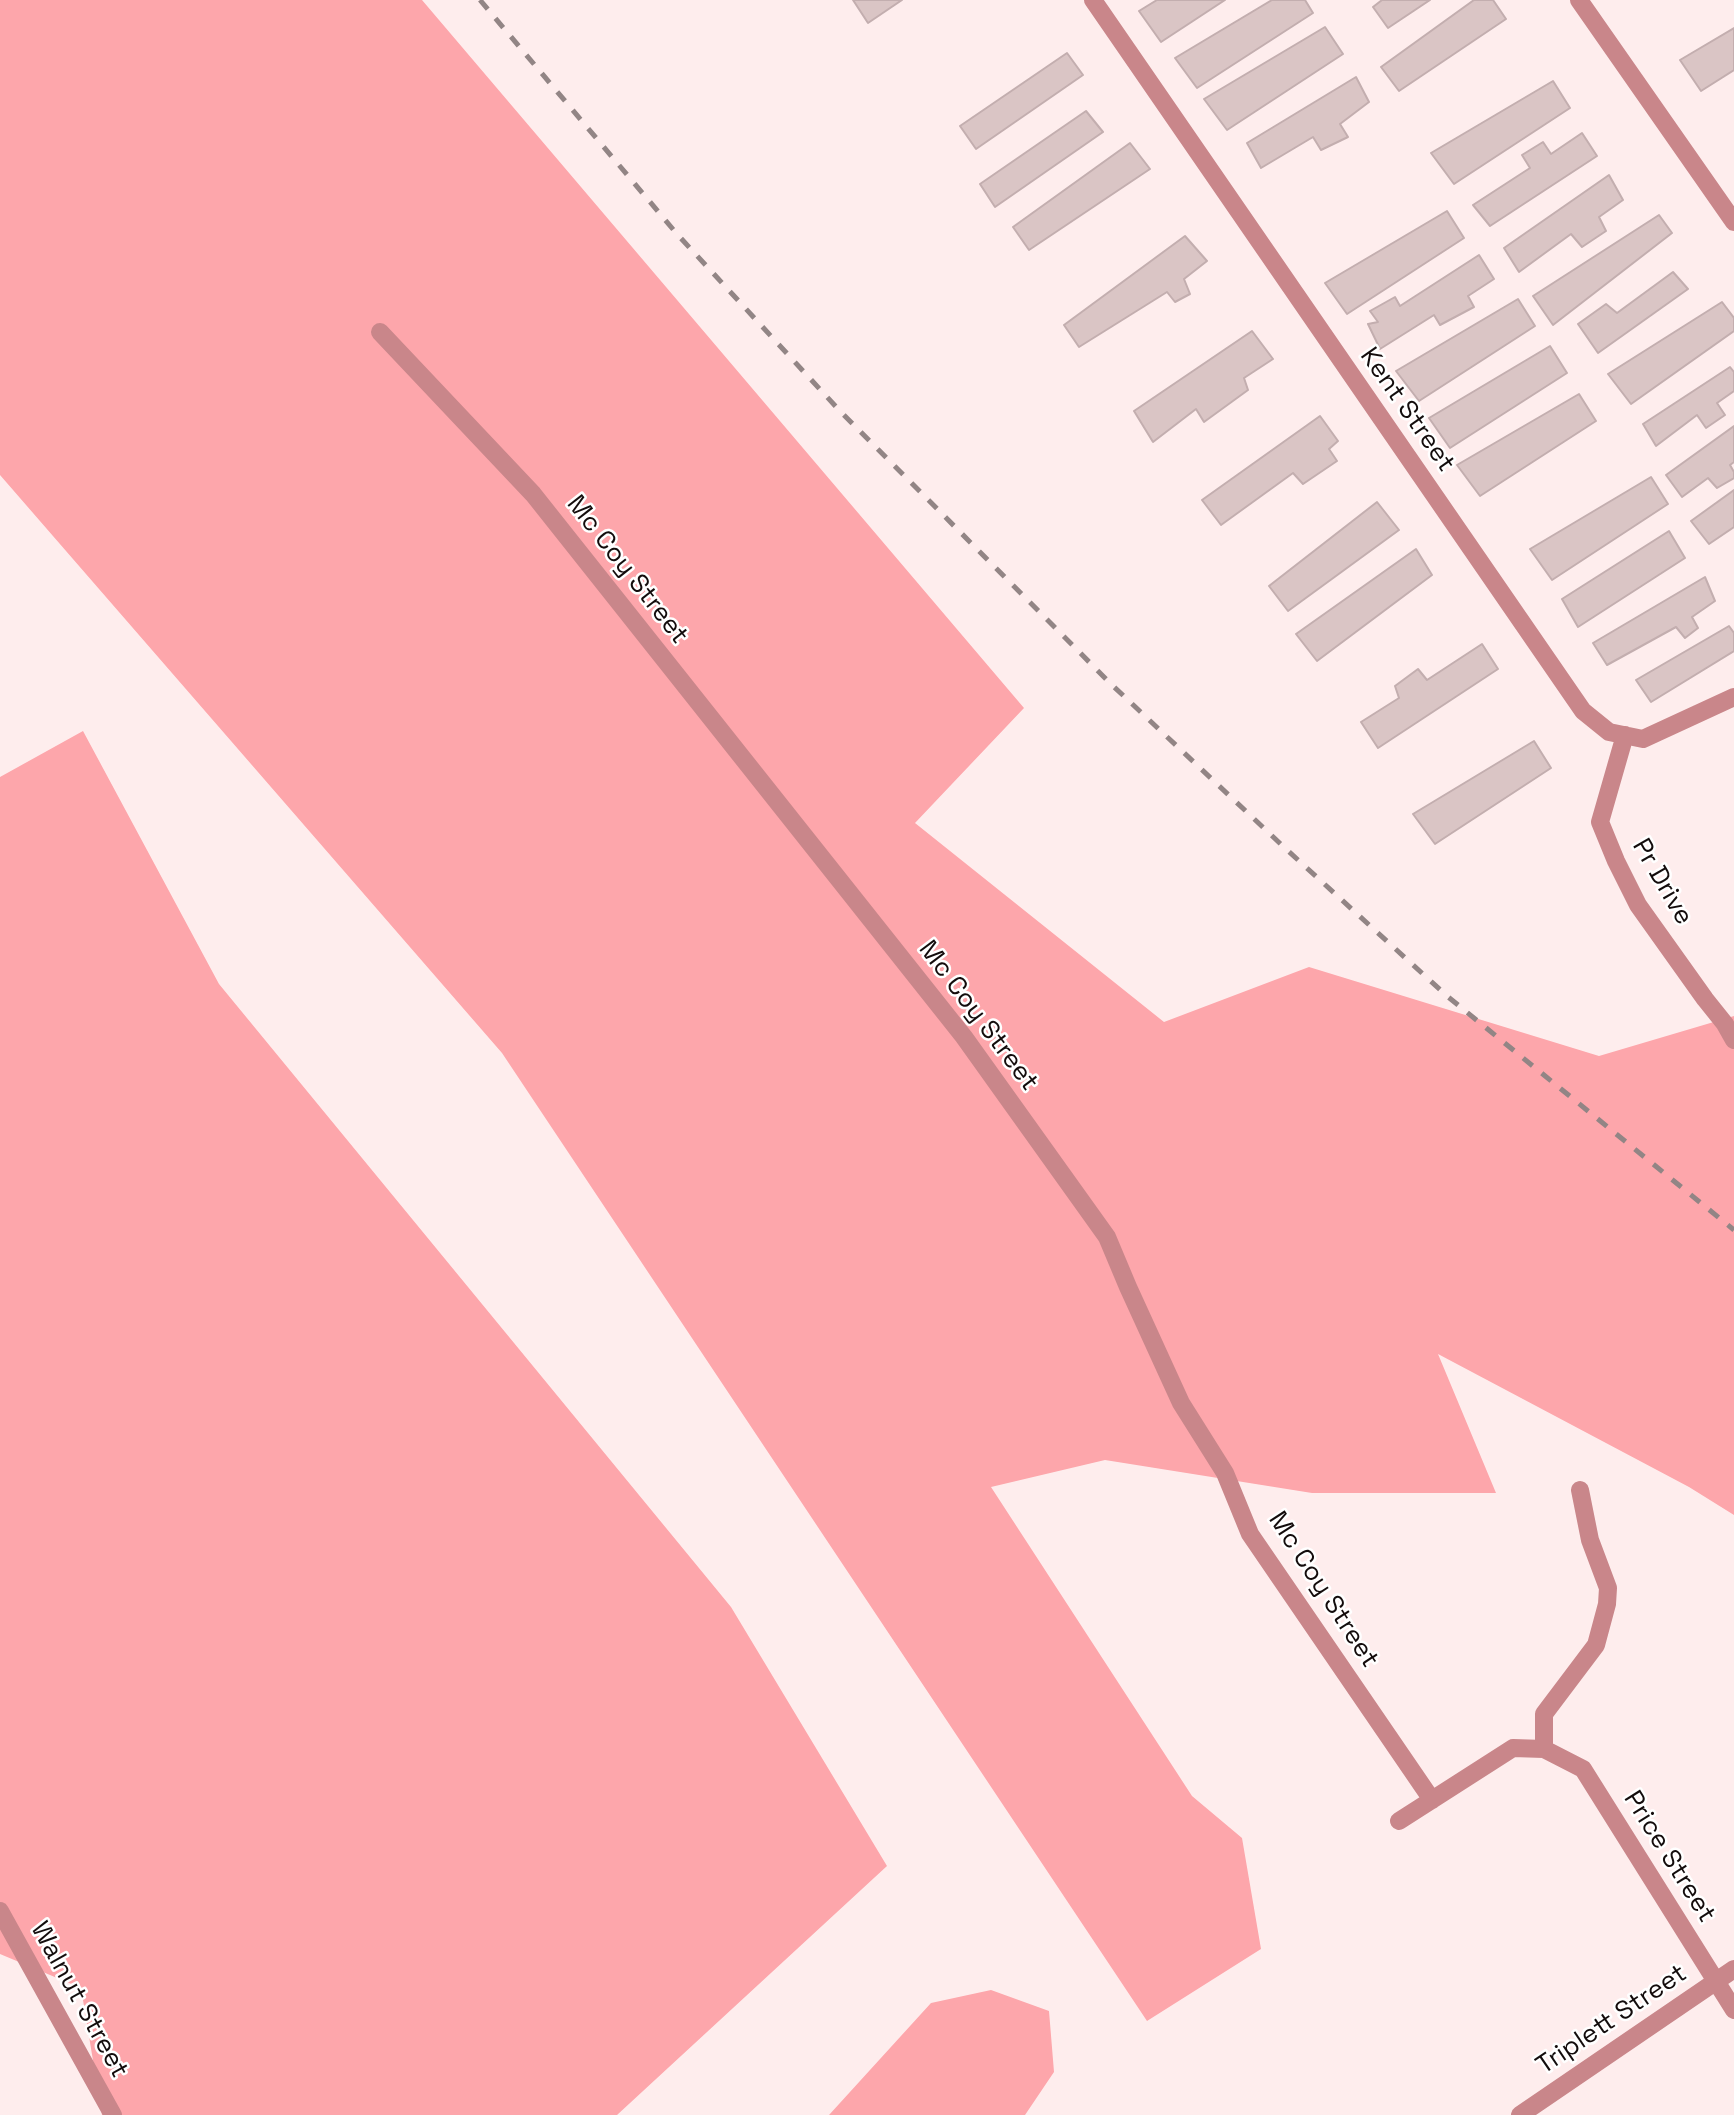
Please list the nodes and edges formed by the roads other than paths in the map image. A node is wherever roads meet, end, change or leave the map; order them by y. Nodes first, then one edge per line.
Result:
1 (1093, 0) edge
2 (1579, 0) edge
3 (1734, 222) edge
4 (380, 332) dead end
5 (1734, 697) edge
6 (1625, 735) junction
7 (1734, 1040) edge
8 (1580, 1490) dead end
9 (1544, 1749) junction
10 (1432, 1800) junction
11 (1399, 1821) dead end
12 (0, 1910) edge
13 (1734, 1969) edge
14 (1715, 1982) junction
15 (1734, 2010) edge
16 (1523, 2114) edge
17 (113, 2115) edge

1 - 6 street, Kent Street
2 - 3 street
4 - 10 street, Mc Coy Street
5 - 6 street
6 - 7 street, Pr Drive
8 - 9 street
9 - 10 street
9 - 14 street, Price Street
10 - 11 street
12 - 17 street, Walnut Street
13 - 14 street, Triplett Street
14 - 15 street, Price Street
14 - 16 street, Triplett Street

